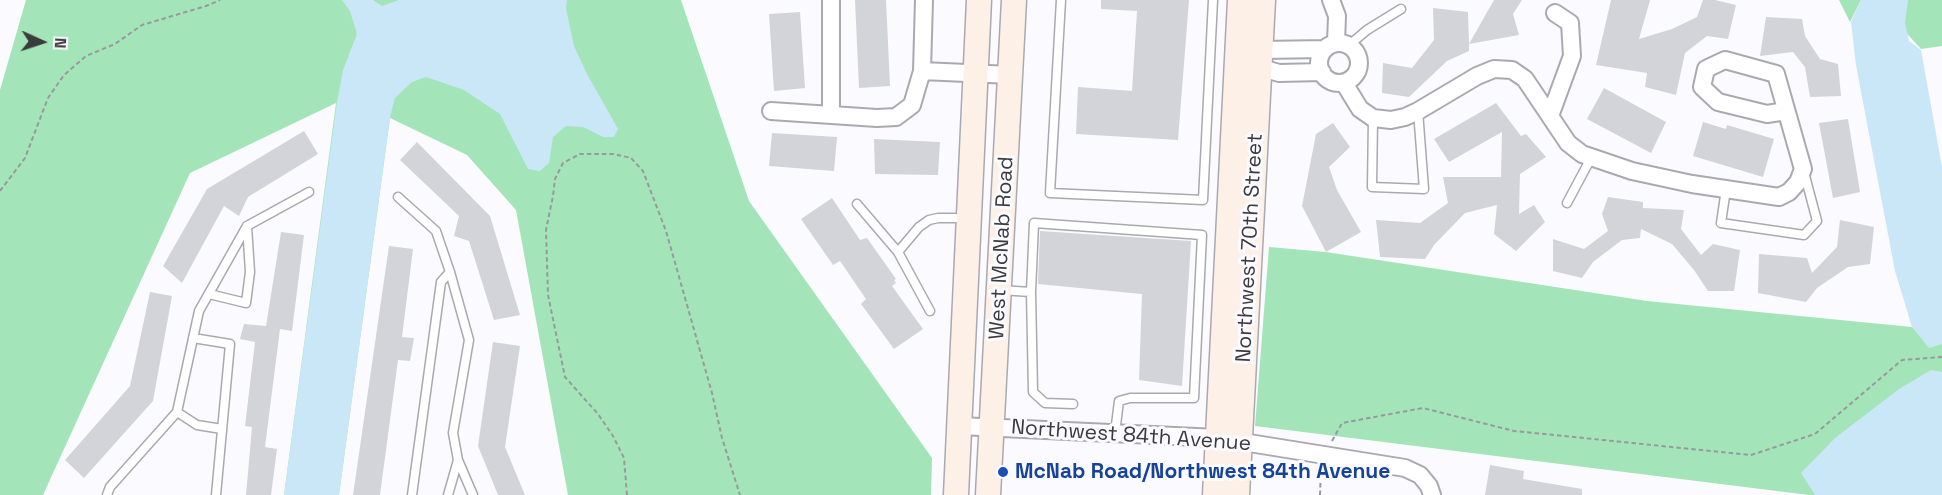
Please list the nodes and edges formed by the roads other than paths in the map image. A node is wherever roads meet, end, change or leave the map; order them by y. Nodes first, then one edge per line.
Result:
1 (831, 0) edge
2 (924, 0) edge
3 (979, 0) edge
4 (1014, 0) edge
5 (1061, 0) edge
6 (1213, 0) edge
7 (1239, 0) edge
8 (1263, 0) edge
9 (1331, 0) edge
10 (1401, 9) dead end
11 (1555, 13) dead end
12 (1337, 46) junction
13 (1260, 59) junction
14 (1236, 60) junction
15 (922, 71) junction
16 (1322, 72) junction
17 (977, 74) junction
18 (1011, 75) junction
19 (1344, 82) junction
20 (771, 111) dead end
21 (1418, 111) junction
22 (1786, 111) junction
23 (831, 115) junction
24 (1550, 116) junction
25 (1373, 118) junction
26 (1591, 158) junction
27 (1803, 169) junction
28 (1726, 189) junction
29 (309, 192) dead end
30 (398, 197) dead end
31 (1567, 203) dead end
32 (857, 204) dead end
33 (1240, 208) junction
34 (970, 218) junction
35 (247, 226) junction
36 (898, 252) junction
37 (450, 272) junction
38 (1000, 290) junction
39 (1031, 292) junction
40 (209, 294) junction
41 (930, 311) dead end
42 (193, 338) junction
43 (1073, 404) dead end
44 (177, 412) junction
45 (959, 426) junction
46 (991, 427) junction
47 (222, 429) junction
48 (1115, 433) junction
49 (1228, 440) junction
50 (458, 460) junction
51 (107, 495) edge
52 (216, 495) edge
53 (412, 495) edge
54 (448, 495) edge
55 (473, 495) edge
56 (956, 495) edge
57 (988, 495) edge
58 (1215, 495) edge
59 (1236, 495) edge
60 (1432, 495) edge

1 - 23 street
2 - 15 street
3 - 17 main road, West McNab Road
4 - 18 main road, West McNab Road
5 - 6 lane
7 - 14 main road, Northwest 70th Street
8 - 13 main road, Northwest 70th Street
9 - 12 street
10 - 12 lane
11 - 24 street
12 - 13 street
12 - 16 street
12 - 19 street
13 - 14 street
13 - 16 street
13 - 33 main road, Northwest 70th Street
14 - 33 main road, Northwest 70th Street
15 - 17 street
15 - 23 street
16 - 19 street
17 - 18 street
17 - 34 main road, West McNab Road
18 - 38 main road, West McNab Road
19 - 25 street
20 - 23 street
21 - 24 street
21 - 25 street
21 - 25 lane
22 - 22 street
22 - 27 street
24 - 26 street
26 - 28 street
26 - 31 lane
27 - 28 street
27 - 28 lane
29 - 35 lane
30 - 37 lane
32 - 36 lane
33 - 49 main road, Northwest 70th Street
34 - 36 lane
34 - 45 main road, West McNab Road
35 - 40 lane
35 - 40 lane
36 - 41 lane
37 - 50 lane
37 - 53 lane
38 - 39 lane
38 - 46 main road, West McNab Road
39 - 43 lane
39 - 48 lane
40 - 42 lane
42 - 44 lane
42 - 47 lane
44 - 47 lane
44 - 51 lane
45 - 46 street, Northwest 84th Avenue
45 - 56 main road, West McNab Road
46 - 48 street, Northwest 84th Avenue
46 - 57 main road, West McNab Road
47 - 52 lane
48 - 49 street, Northwest 84th Avenue
49 - 58 main road, Northwest 70th Street
49 - 59 main road, Northwest 70th Street
49 - 60 street, Northwest 84th Avenue
50 - 54 lane
50 - 55 lane

